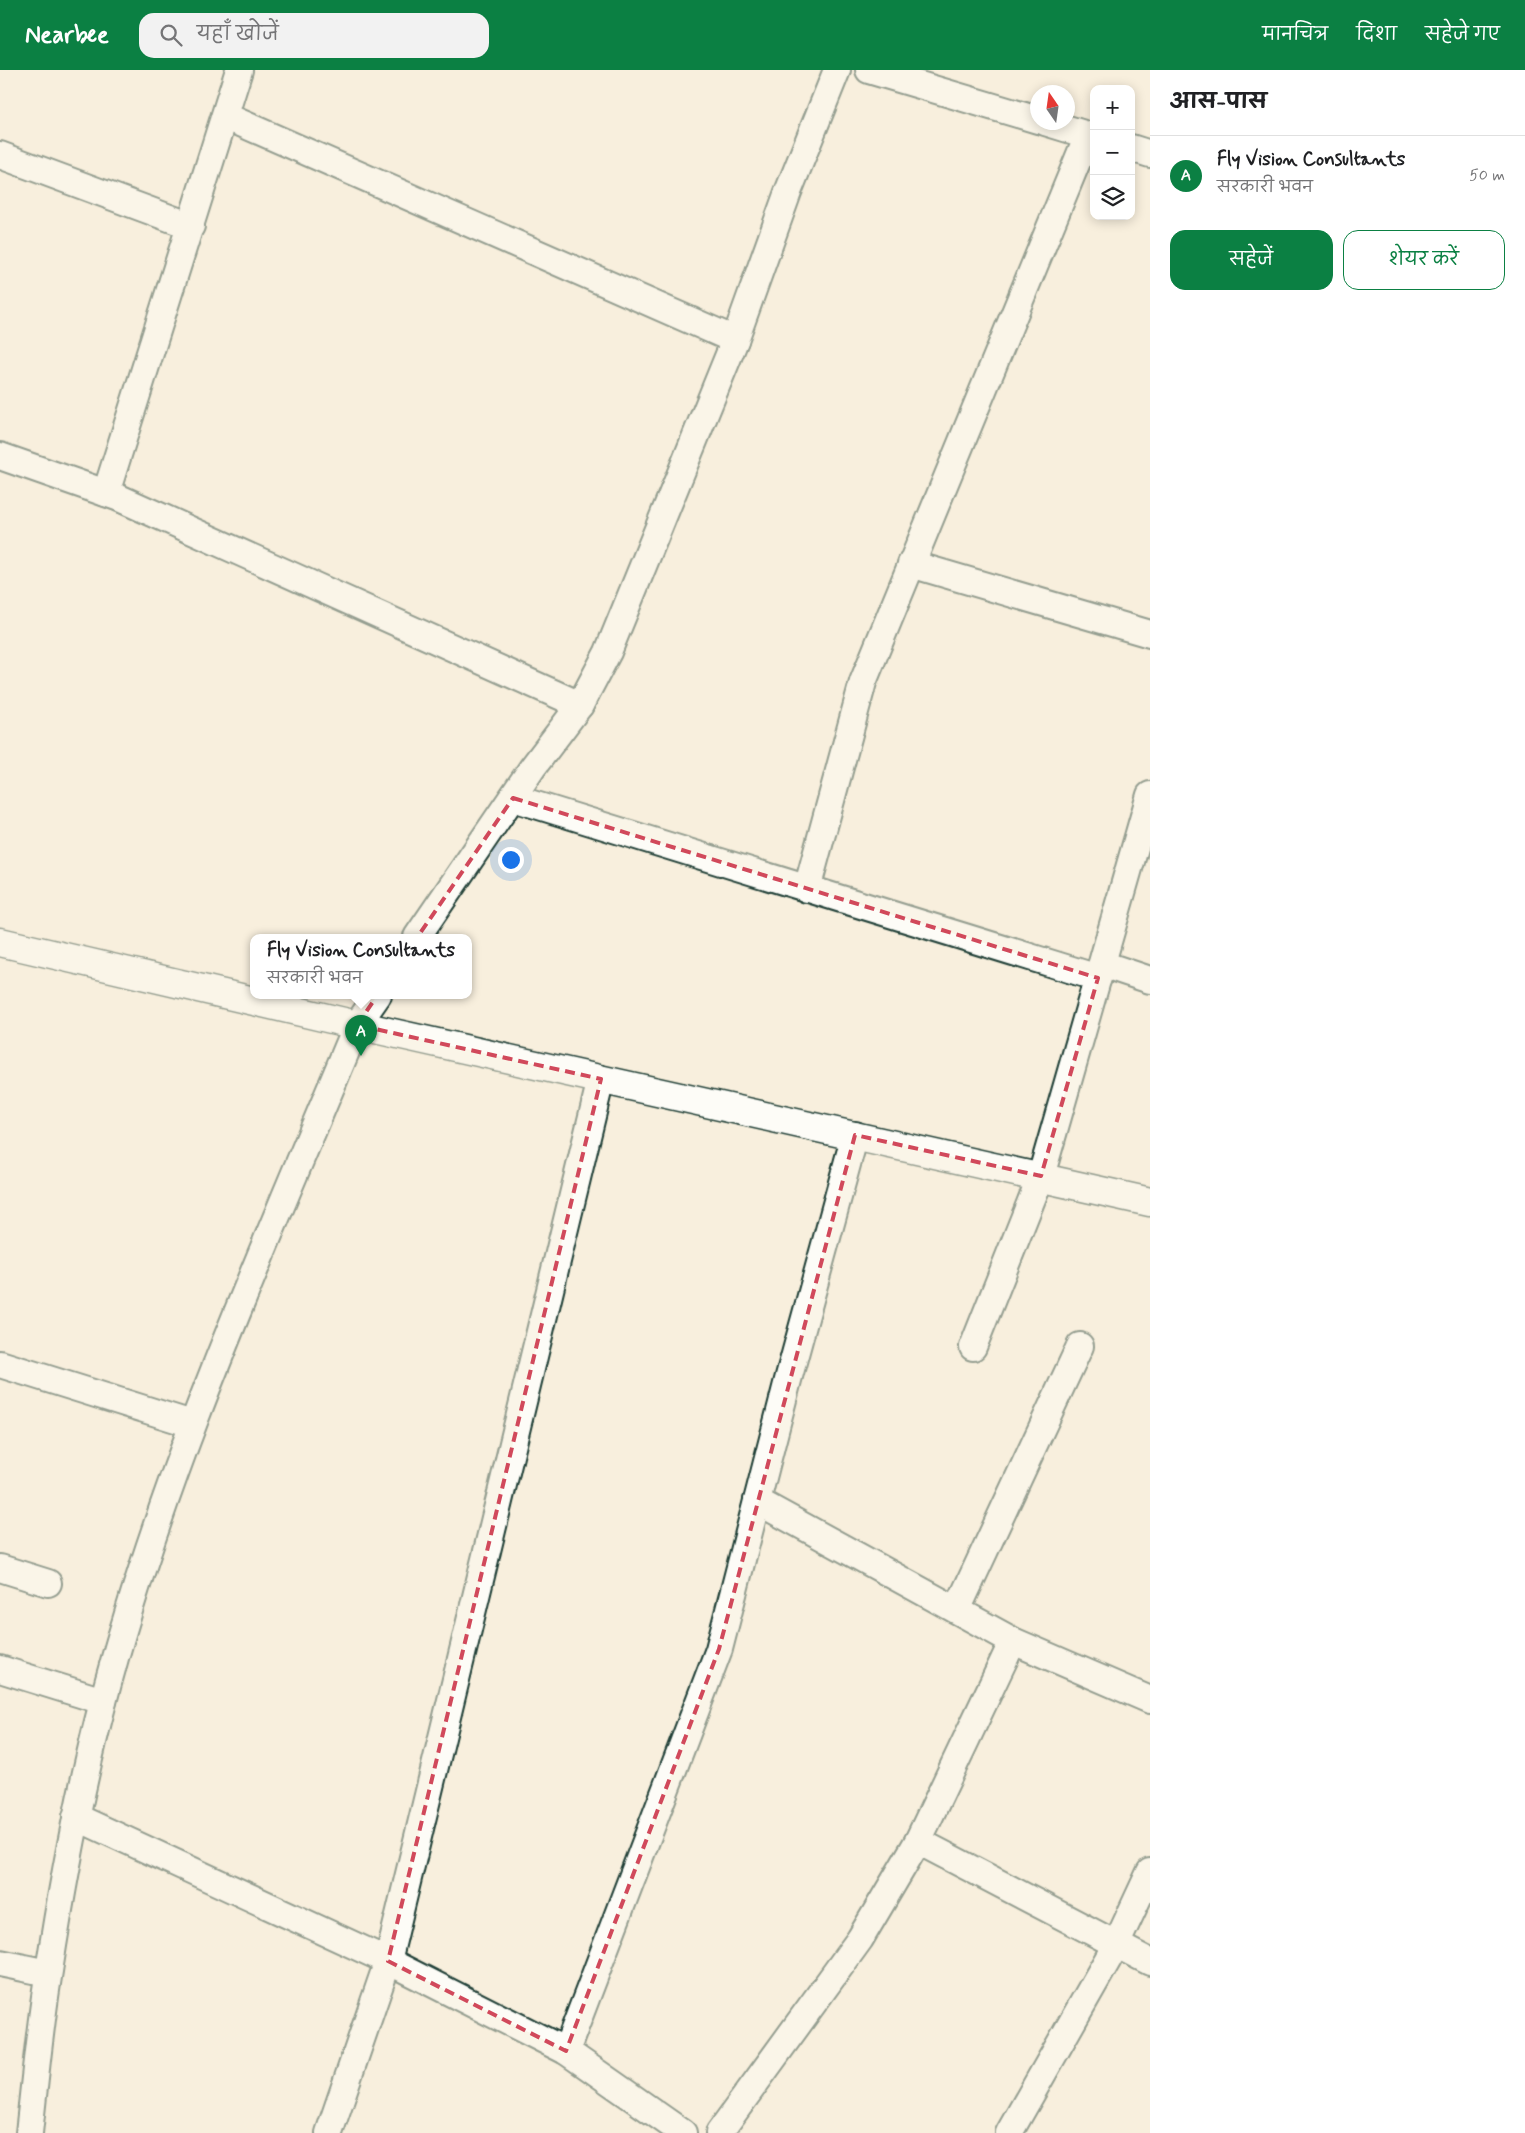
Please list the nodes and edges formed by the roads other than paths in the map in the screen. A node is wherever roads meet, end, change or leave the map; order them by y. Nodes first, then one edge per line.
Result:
1 (239, 70) edge
2 (869, 70) edge
3 (829, 73) edge
4 (225, 116) junction
5 (1030, 118) edge
6 (1071, 130) edge
7 (1090, 136) edge
8 (1090, 138) edge
9 (1135, 149) edge
10 (1150, 154) edge
11 (0, 155) edge
12 (191, 226) junction
13 (735, 340) junction
14 (0, 456) edge
15 (106, 493) junction
16 (911, 564) junction
17 (1150, 634) edge
18 (580, 704) junction
19 (1150, 795) edge
20 (513, 798) junction
21 (807, 889) junction
22 (419, 934) edge
23 (0, 942) edge
24 (1100, 971) junction
25 (1150, 980) edge
26 (375, 999) edge
27 (358, 1025) junction
28 (601, 1079) junction
29 (855, 1135) junction
30 (1041, 1176) junction
31 (1150, 1202) edge
32 (1080, 1346) dead end
33 (973, 1347) dead end
34 (0, 1364) edge
35 (192, 1424) junction
36 (757, 1501) junction
37 (0, 1568) edge
38 (48, 1583) dead end
39 (957, 1610) junction
40 (1013, 1641) junction
41 (0, 1669) edge
42 (1150, 1700) edge
43 (104, 1701) junction
44 (76, 1817) junction
45 (918, 1841) junction
46 (1150, 1872) edge
47 (1116, 1944) junction
48 (388, 1961) junction
49 (1150, 1962) edge
50 (0, 1963) edge
51 (48, 1973) junction
52 (566, 2051) junction
53 (29, 2133) edge
54 (329, 2133) edge
55 (683, 2133) edge
56 (719, 2133) edge
57 (1009, 2133) edge

1 - 4 street
2 - 5 street
3 - 13 street
4 - 12 street
4 - 13 street
6 - 7 street
8 - 16 street
9 - 10 street
11 - 12 street
12 - 15 street
13 - 18 street
14 - 15 street
15 - 18 street
16 - 17 street
16 - 21 street
18 - 20 street
19 - 24 street
20 - 21 street
20 - 22 street
21 - 24 street
23 - 27 main road
24 - 25 street
24 - 30 street
26 - 27 street
27 - 28 main road
27 - 35 street
28 - 29 main road
28 - 48 street
29 - 30 main road
29 - 36 street
30 - 31 main road
30 - 33 street
32 - 39 street
34 - 35 street
35 - 43 street
36 - 39 street
36 - 52 street
37 - 38 street
39 - 40 street
40 - 42 street
40 - 45 street
41 - 43 street
43 - 44 street
44 - 48 street
44 - 51 street
45 - 47 street
45 - 56 street
46 - 47 street
47 - 49 street
47 - 57 street
48 - 52 street
48 - 54 street
50 - 51 street
51 - 53 street
52 - 55 street

